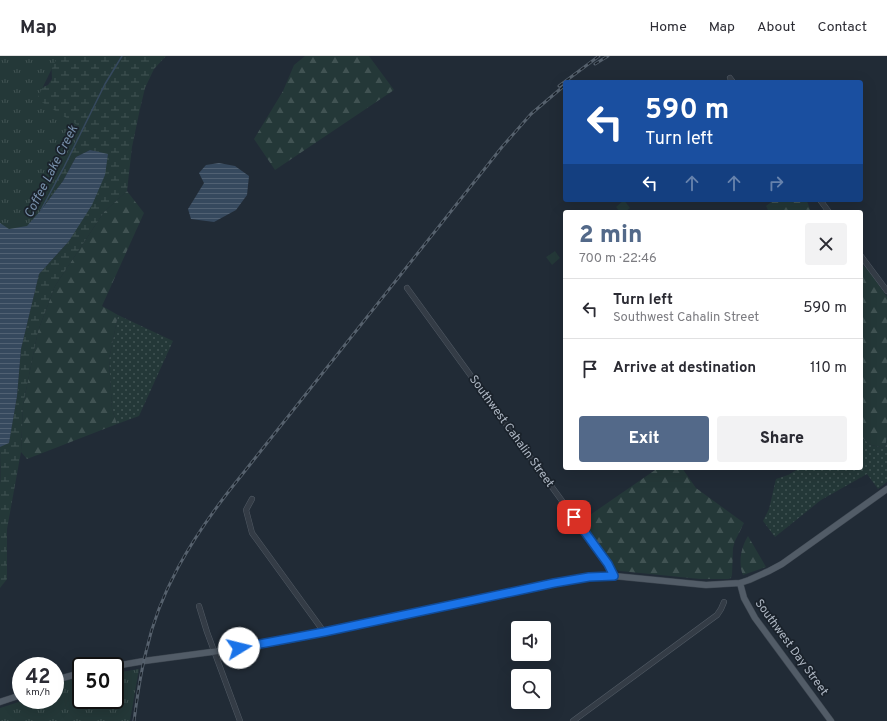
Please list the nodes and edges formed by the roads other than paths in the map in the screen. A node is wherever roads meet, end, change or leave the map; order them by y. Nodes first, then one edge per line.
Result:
1 (863, 259) edge
2 (407, 288) dead end
3 (887, 291) edge
4 (887, 488) edge
5 (252, 499) dead end
6 (614, 576) junction
7 (740, 583) junction
8 (724, 602) dead end
9 (199, 606) dead end
10 (324, 632) junction
11 (214, 652) junction
12 (124, 664) edge
13 (12, 698) edge
14 (0, 702) edge
15 (240, 721) edge
16 (573, 721) edge
17 (831, 721) edge

1 - 3 street
2 - 6 street, Southwest Cahalin Street
4 - 7 main road
5 - 10 street
6 - 7 main road
6 - 10 main road
7 - 17 main road, Southwest Day Street
8 - 16 street
9 - 11 street
10 - 11 main road
11 - 12 main road
11 - 15 street
13 - 14 main road

